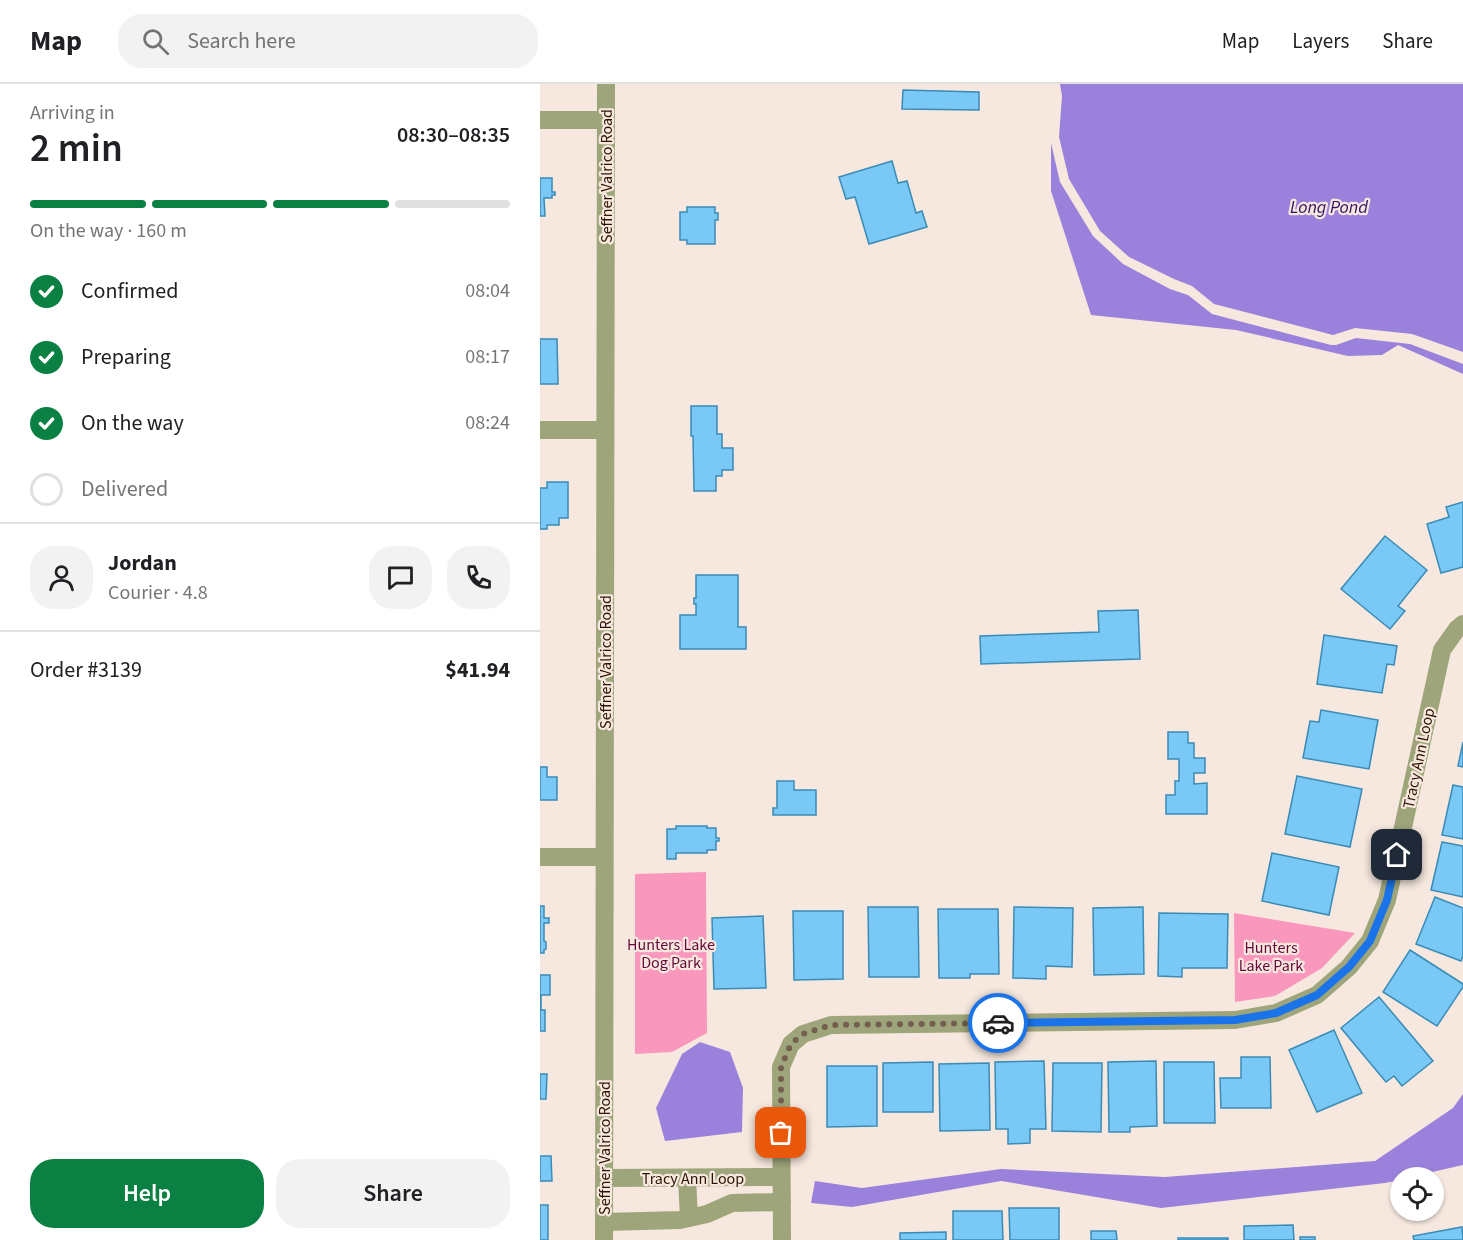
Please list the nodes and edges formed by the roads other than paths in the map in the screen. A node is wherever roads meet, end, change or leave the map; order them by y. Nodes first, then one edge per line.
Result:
1 (606, 84) edge
2 (540, 120) edge
3 (606, 120) junction
4 (540, 430) edge
5 (605, 430) junction
6 (1463, 624) edge
7 (540, 857) edge
8 (604, 857) junction
9 (604, 1178) junction
10 (687, 1178) junction
11 (781, 1178) junction
12 (782, 1202) junction
13 (689, 1218) junction
14 (604, 1231) edge
15 (782, 1240) edge

1 - 3 street, Seffner Valrico Road
2 - 3 street
3 - 5 street, Seffner Valrico Road
4 - 5 street
5 - 8 street, Seffner Valrico Road
6 - 11 street, Tracy Ann Loop
7 - 8 street
8 - 9 street, Seffner Valrico Road
9 - 10 street, Tracy Ann Loop
9 - 14 street, Seffner Valrico Road
10 - 11 street, Tracy Ann Loop
10 - 13 street
11 - 12 street, Tracy Ann Loop
12 - 13 street, Tracy Ann Loop
12 - 15 street, Tracy Ann Loop
13 - 14 street, Tracy Ann Loop

